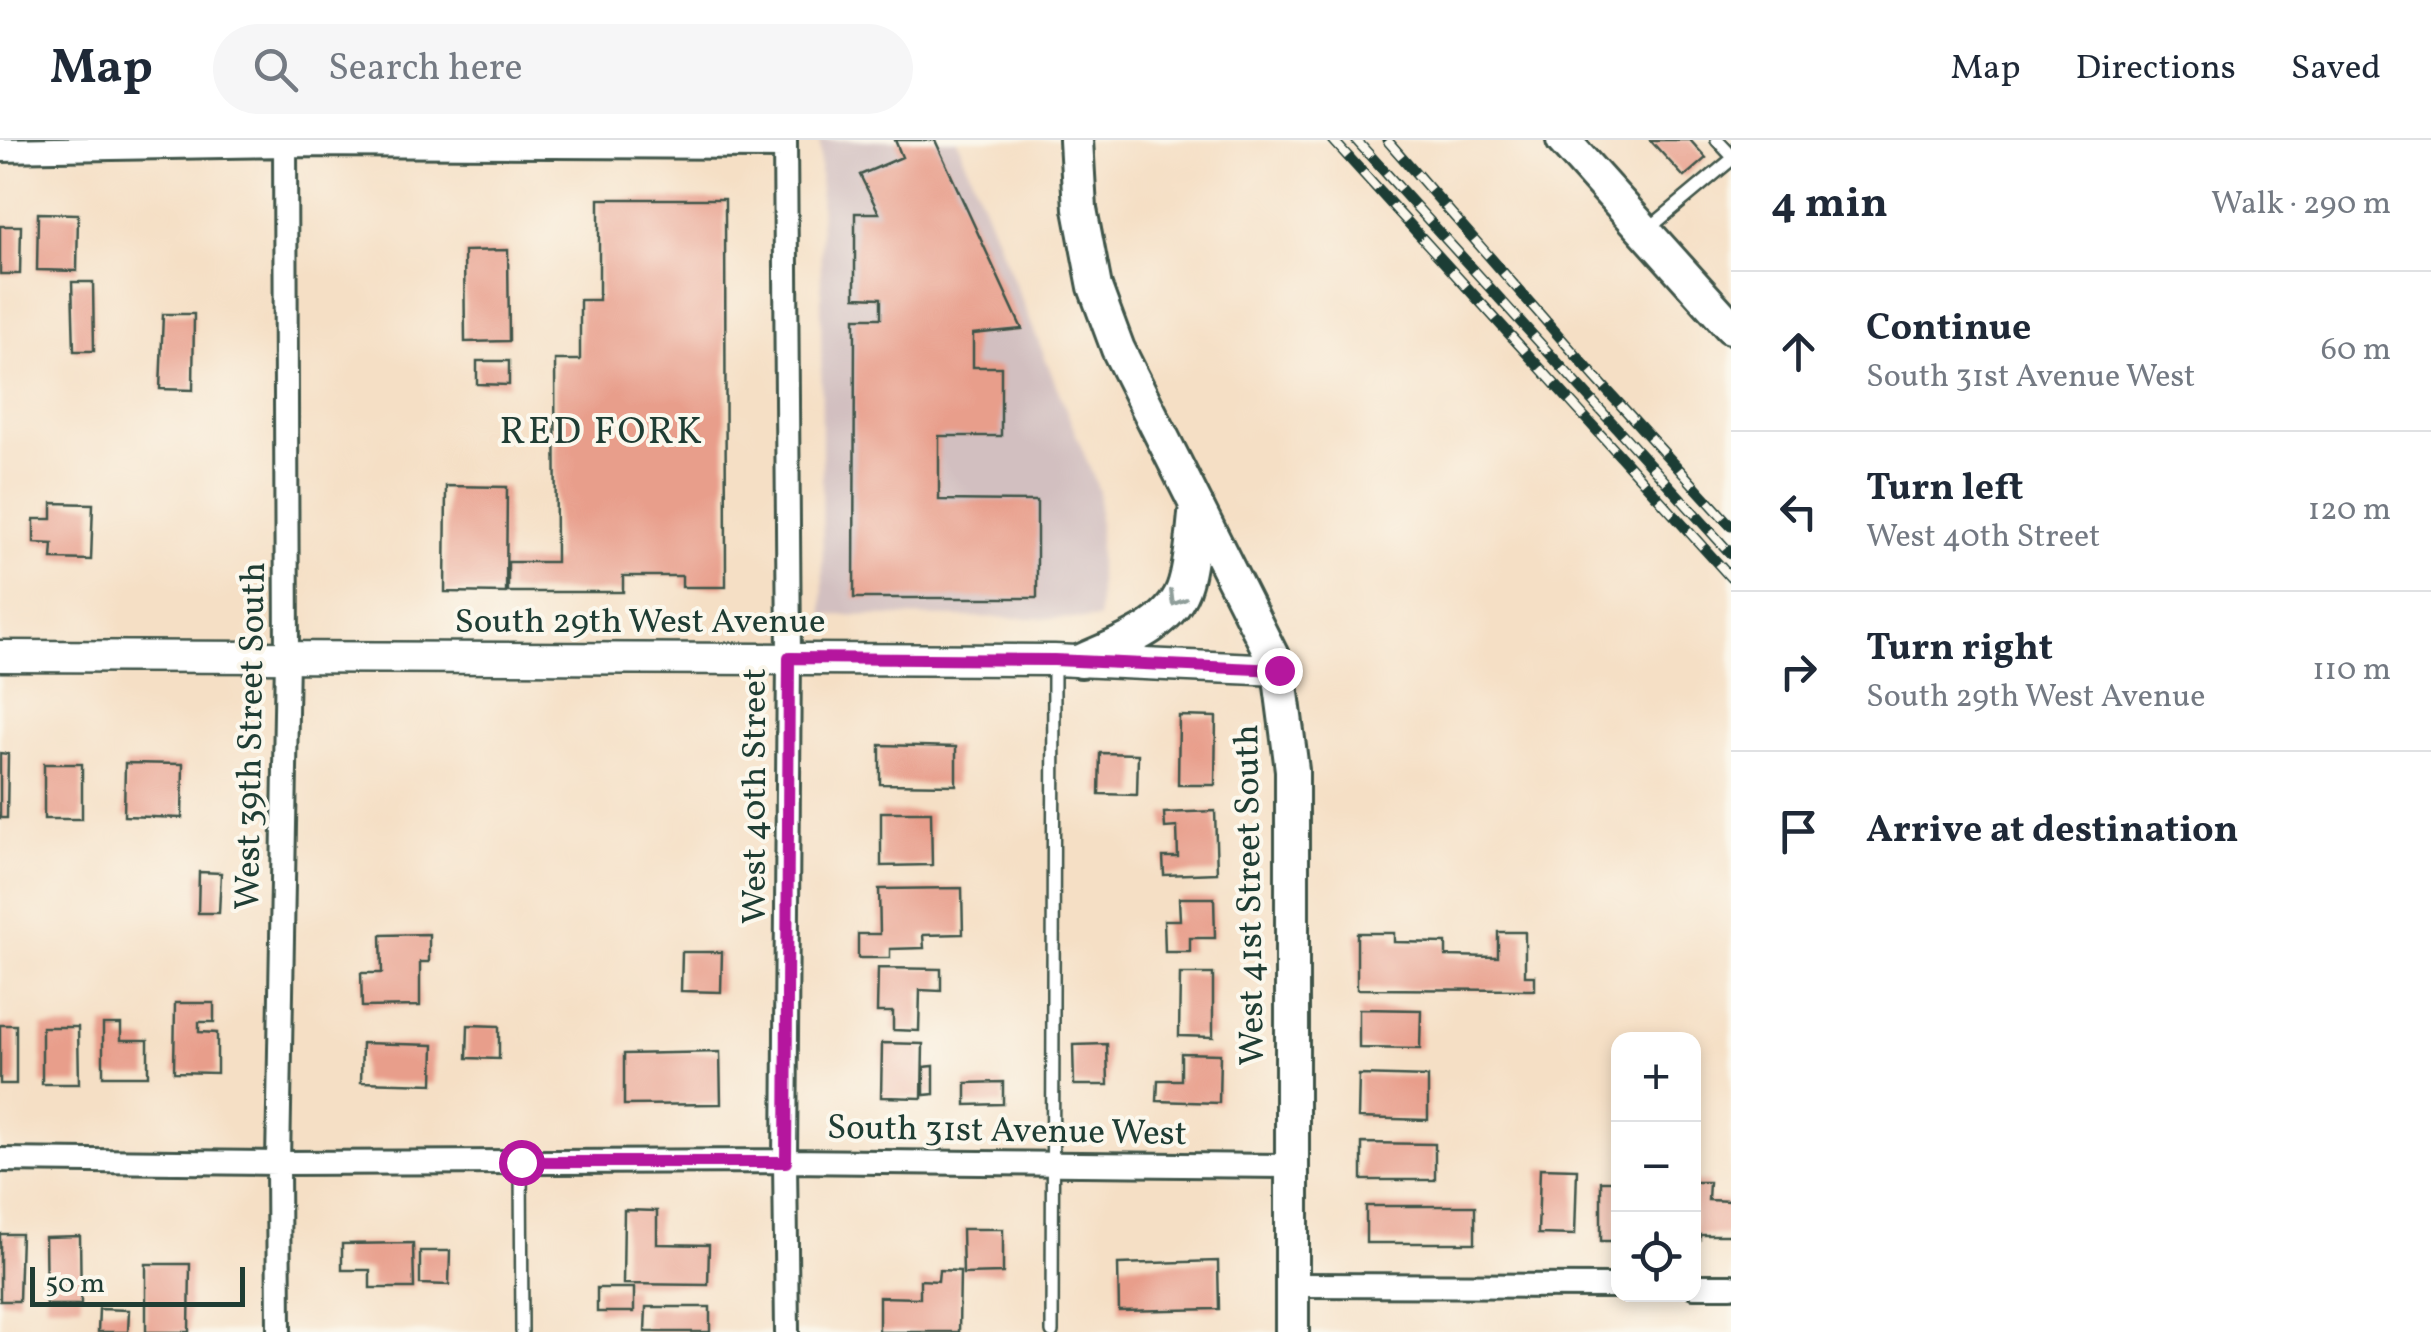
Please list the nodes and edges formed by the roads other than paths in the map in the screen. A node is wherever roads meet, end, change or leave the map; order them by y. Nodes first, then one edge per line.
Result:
1 (1076, 140) edge
2 (1562, 140) edge
3 (1717, 140) edge
4 (285, 142) edge
5 (785, 143) edge
6 (0, 150) edge
7 (1731, 158) edge
8 (1644, 232) junction
9 (1731, 326) edge
10 (1196, 505) junction
11 (0, 656) edge
12 (287, 656) junction
13 (789, 658) junction
14 (1068, 660) junction
15 (1279, 670) junction
16 (0, 1160) edge
17 (521, 1162) junction
18 (786, 1162) junction
19 (278, 1163) junction
20 (1051, 1165) junction
21 (1292, 1166) junction
22 (1292, 1285) junction
23 (1611, 1286) edge
24 (1701, 1286) edge
25 (1731, 1286) edge
26 (279, 1332) edge
27 (522, 1332) edge
28 (787, 1332) edge
29 (1052, 1332) edge
30 (1292, 1332) edge

1 - 10 main road, West 41st Street South
2 - 8 main road
3 - 7 lane
4 - 5 street
4 - 6 street
4 - 12 street, West 39th Street South
5 - 13 street, West 40th Street
7 - 8 lane
8 - 9 main road
10 -> 14 main road
10 - 15 main road, West 41st Street South
11 - 12 street, South 29th West Avenue
12 - 13 street, South 29th West Avenue
12 - 19 street, West 39th Street South
13 - 14 street, South 29th West Avenue
13 - 18 street, West 40th Street
14 - 15 street, South 29th West Avenue
14 - 20 lane
15 - 21 main road, West 41st Street South
16 - 19 street, South 31st Avenue West
17 - 18 street, South 31st Avenue West
17 - 19 street, South 31st Avenue West
17 - 27 lane
18 - 20 street, South 31st Avenue West
18 - 28 street, West 40th Street
19 - 26 street, West 39th Street South
20 - 21 street, South 31st Avenue West
20 - 29 lane
21 - 22 main road, West 41st Street South
22 - 23 street
22 - 30 main road, West 41st Street South
24 - 25 street

